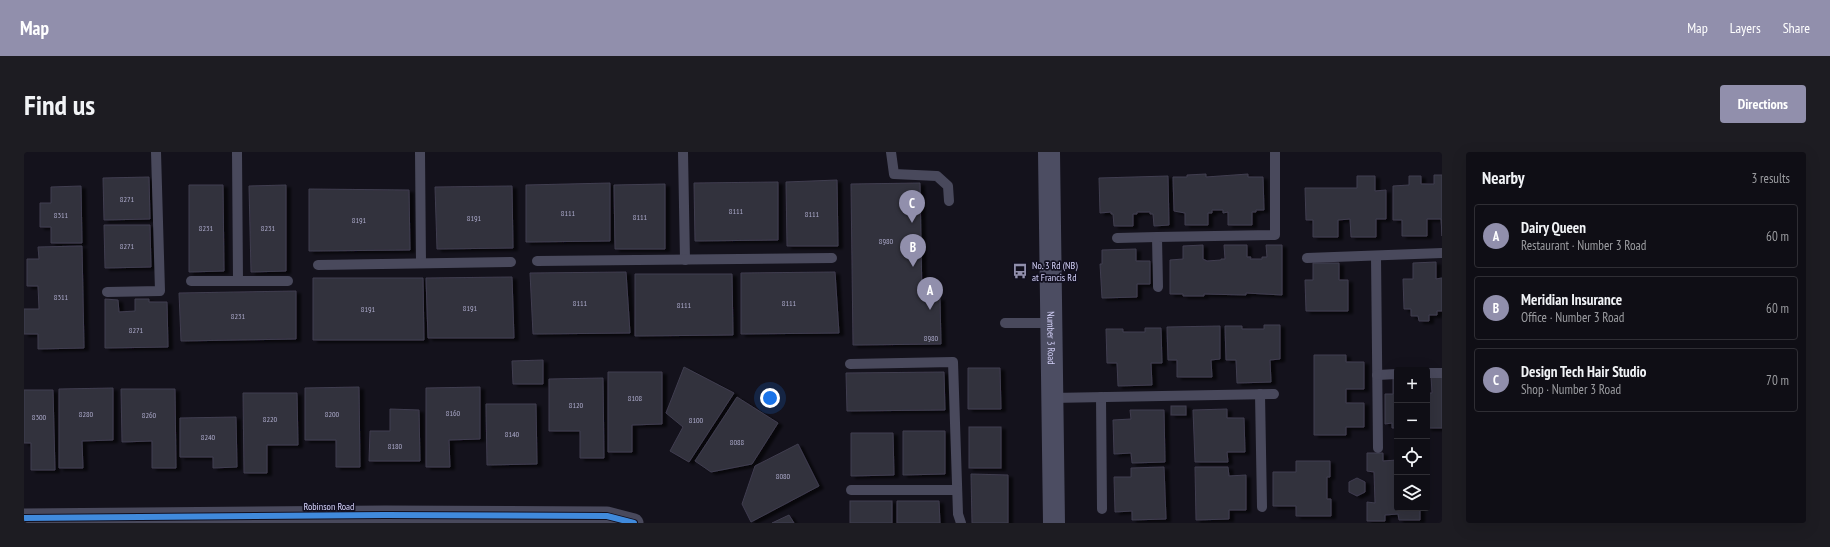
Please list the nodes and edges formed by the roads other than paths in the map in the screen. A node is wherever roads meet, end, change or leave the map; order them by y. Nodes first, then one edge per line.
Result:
1 (156, 152) edge
2 (237, 152) edge
3 (420, 152) edge
4 (683, 152) edge
5 (891, 152) edge
6 (1049, 152) edge
7 (1275, 152) edge
8 (949, 201) dead end
9 (1157, 237) junction
10 (1117, 238) dead end
11 (1442, 253) edge
12 (1376, 256) junction
13 (832, 258) dead end
14 (1307, 258) dead end
15 (685, 260) junction
16 (537, 261) dead end
17 (511, 262) dead end
18 (422, 263) junction
19 (318, 265) dead end
20 (191, 281) dead end
21 (238, 281) junction
22 (288, 281) dead end
23 (1158, 288) dead end
24 (107, 292) dead end
25 (1050, 322) junction
26 (1005, 323) dead end
27 (850, 364) dead end
28 (1430, 373) edge
29 (1442, 373) edge
30 (1394, 374) edge
31 (1377, 375) junction
32 (1260, 394) junction
33 (1274, 394) dead end
34 (1101, 397) junction
35 (1051, 398) junction
36 (1378, 448) dead end
37 (851, 490) dead end
38 (957, 490) junction
39 (1262, 507) dead end
40 (1102, 509) dead end
41 (24, 518) edge
42 (386, 519) edge
43 (83, 520) edge
44 (634, 523) edge
45 (961, 523) edge
46 (1054, 523) edge

1 - 24 lane
2 - 21 lane
3 - 18 lane
4 - 15 lane
5 - 8 lane
6 - 25 main road, Number 3 Road
7 - 9 lane
9 - 10 lane
9 - 23 lane
11 - 12 lane
12 - 14 lane
12 - 31 lane
13 - 15 lane
15 - 16 lane
17 - 18 lane
18 - 19 lane
20 - 21 lane
21 - 22 lane
25 - 26 lane
25 - 35 main road, Number 3 Road
27 - 38 lane
28 - 29 lane
30 - 31 lane
31 - 36 lane
32 - 33 lane
32 - 34 lane
32 - 39 lane
34 - 35 lane
34 - 40 lane
35 - 46 main road, Number 3 Road
37 - 38 lane
38 - 45 lane
41 - 43 street, Robinson Road
42 - 43 street, Robinson Road
42 - 44 street, Robinson Road

